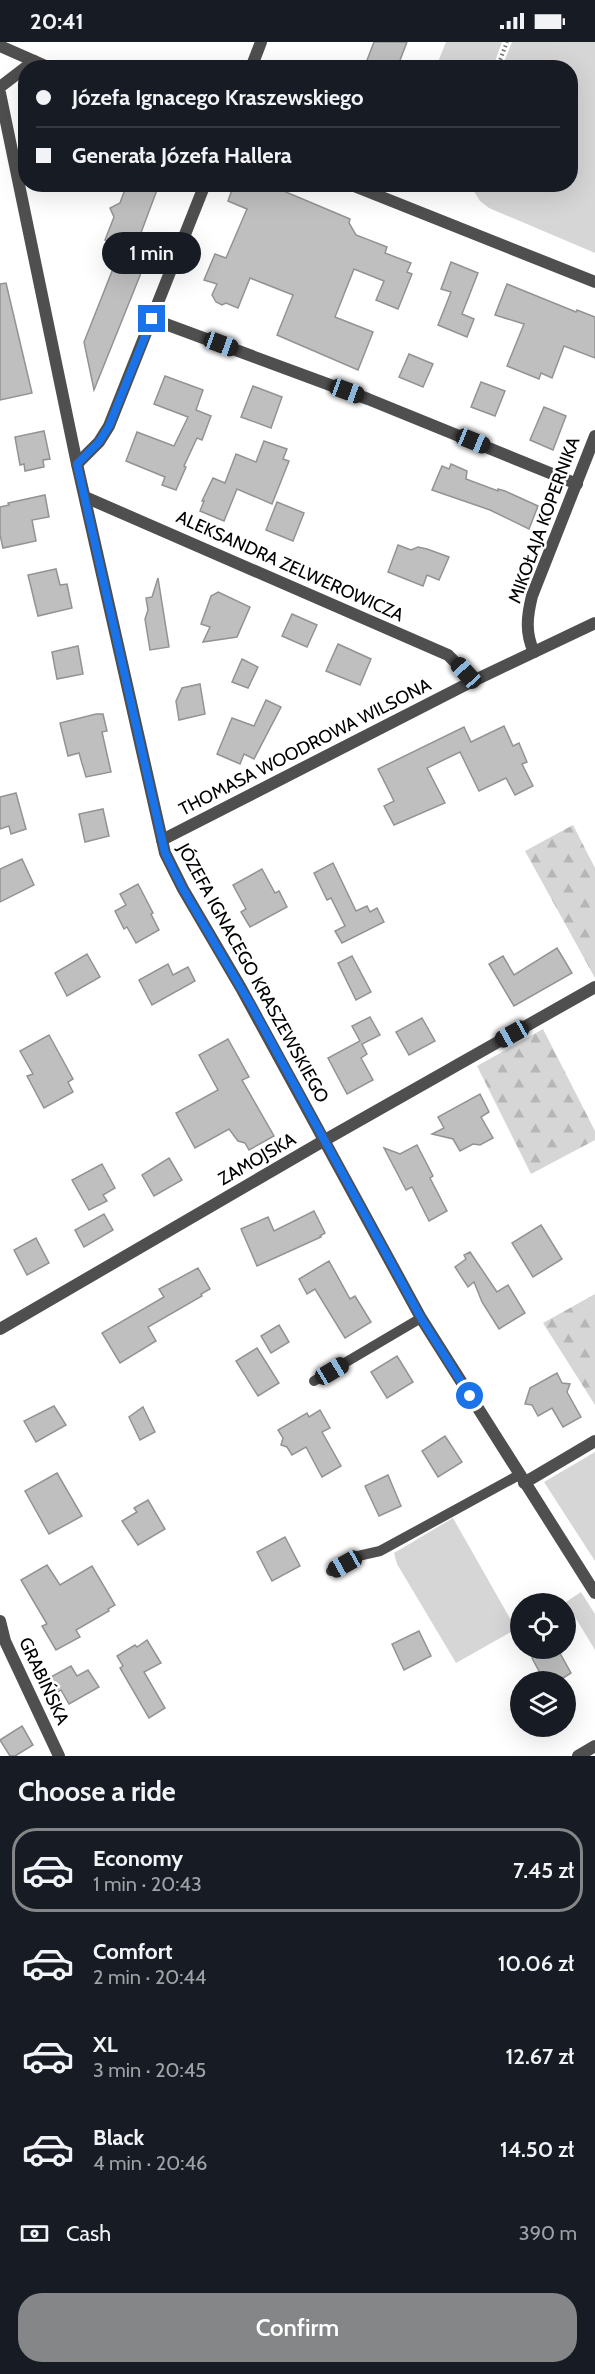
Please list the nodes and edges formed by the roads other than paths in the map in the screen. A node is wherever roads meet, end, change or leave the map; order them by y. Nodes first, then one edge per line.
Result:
1 (261, 42) edge
2 (0, 46) edge
3 (32, 60) edge
4 (254, 60) edge
5 (18, 73) edge
6 (0, 87) edge
7 (0, 93) edge
8 (18, 180) edge
9 (21, 192) edge
10 (202, 192) edge
11 (369, 192) edge
12 (595, 282) edge
13 (152, 319) junction
14 (595, 436) edge
15 (77, 464) junction
16 (577, 484) junction
17 (85, 497) junction
18 (595, 623) edge
19 (534, 652) junction
20 (471, 682) junction
21 (162, 840) junction
22 (595, 987) edge
23 (325, 1140) junction
24 (421, 1318) junction
25 (0, 1329) edge
26 (314, 1382) dead end
27 (595, 1441) edge
28 (521, 1479) junction
29 (331, 1571) dead end
30 (595, 1593) edge
31 (0, 1621) edge
32 (595, 1746) edge
33 (59, 1756) edge
34 (578, 1756) edge

1 - 4 street
2 - 3 street
5 - 6 street
7 - 8 street, JÓZEFA IGNACEGO KRASZEWSKIEGO
9 - 15 street, JÓZEFA IGNACEGO KRASZEWSKIEGO
10 - 13 street
11 - 12 street
13 - 15 street
13 - 16 street
14 - 16 street, MIKOŁAJA KOPERNIKA
15 - 17 street, JÓZEFA IGNACEGO KRASZEWSKIEGO
16 - 19 street, MIKOŁAJA KOPERNIKA
17 - 20 street, ALEKSANDRA ZELWEROWICZA
17 - 21 street, JÓZEFA IGNACEGO KRASZEWSKIEGO
18 - 19 street, THOMASA WOODROWA WILSONA
19 - 20 street, THOMASA WOODROWA WILSONA
20 - 21 street, THOMASA WOODROWA WILSONA
21 - 23 street, JÓZEFA IGNACEGO KRASZEWSKIEGO
22 - 23 street, ZAMOJSKA
23 - 24 street, JÓZEFA IGNACEGO KRASZEWSKIEGO
23 - 25 street, ZAMOJSKA
24 - 26 lane
24 - 28 street, JÓZEFA IGNACEGO KRASZEWSKIEGO
27 - 28 street
28 - 29 lane
28 - 30 street, JÓZEFA IGNACEGO KRASZEWSKIEGO
31 - 33 street, GRABIŃSKA
32 - 34 street

